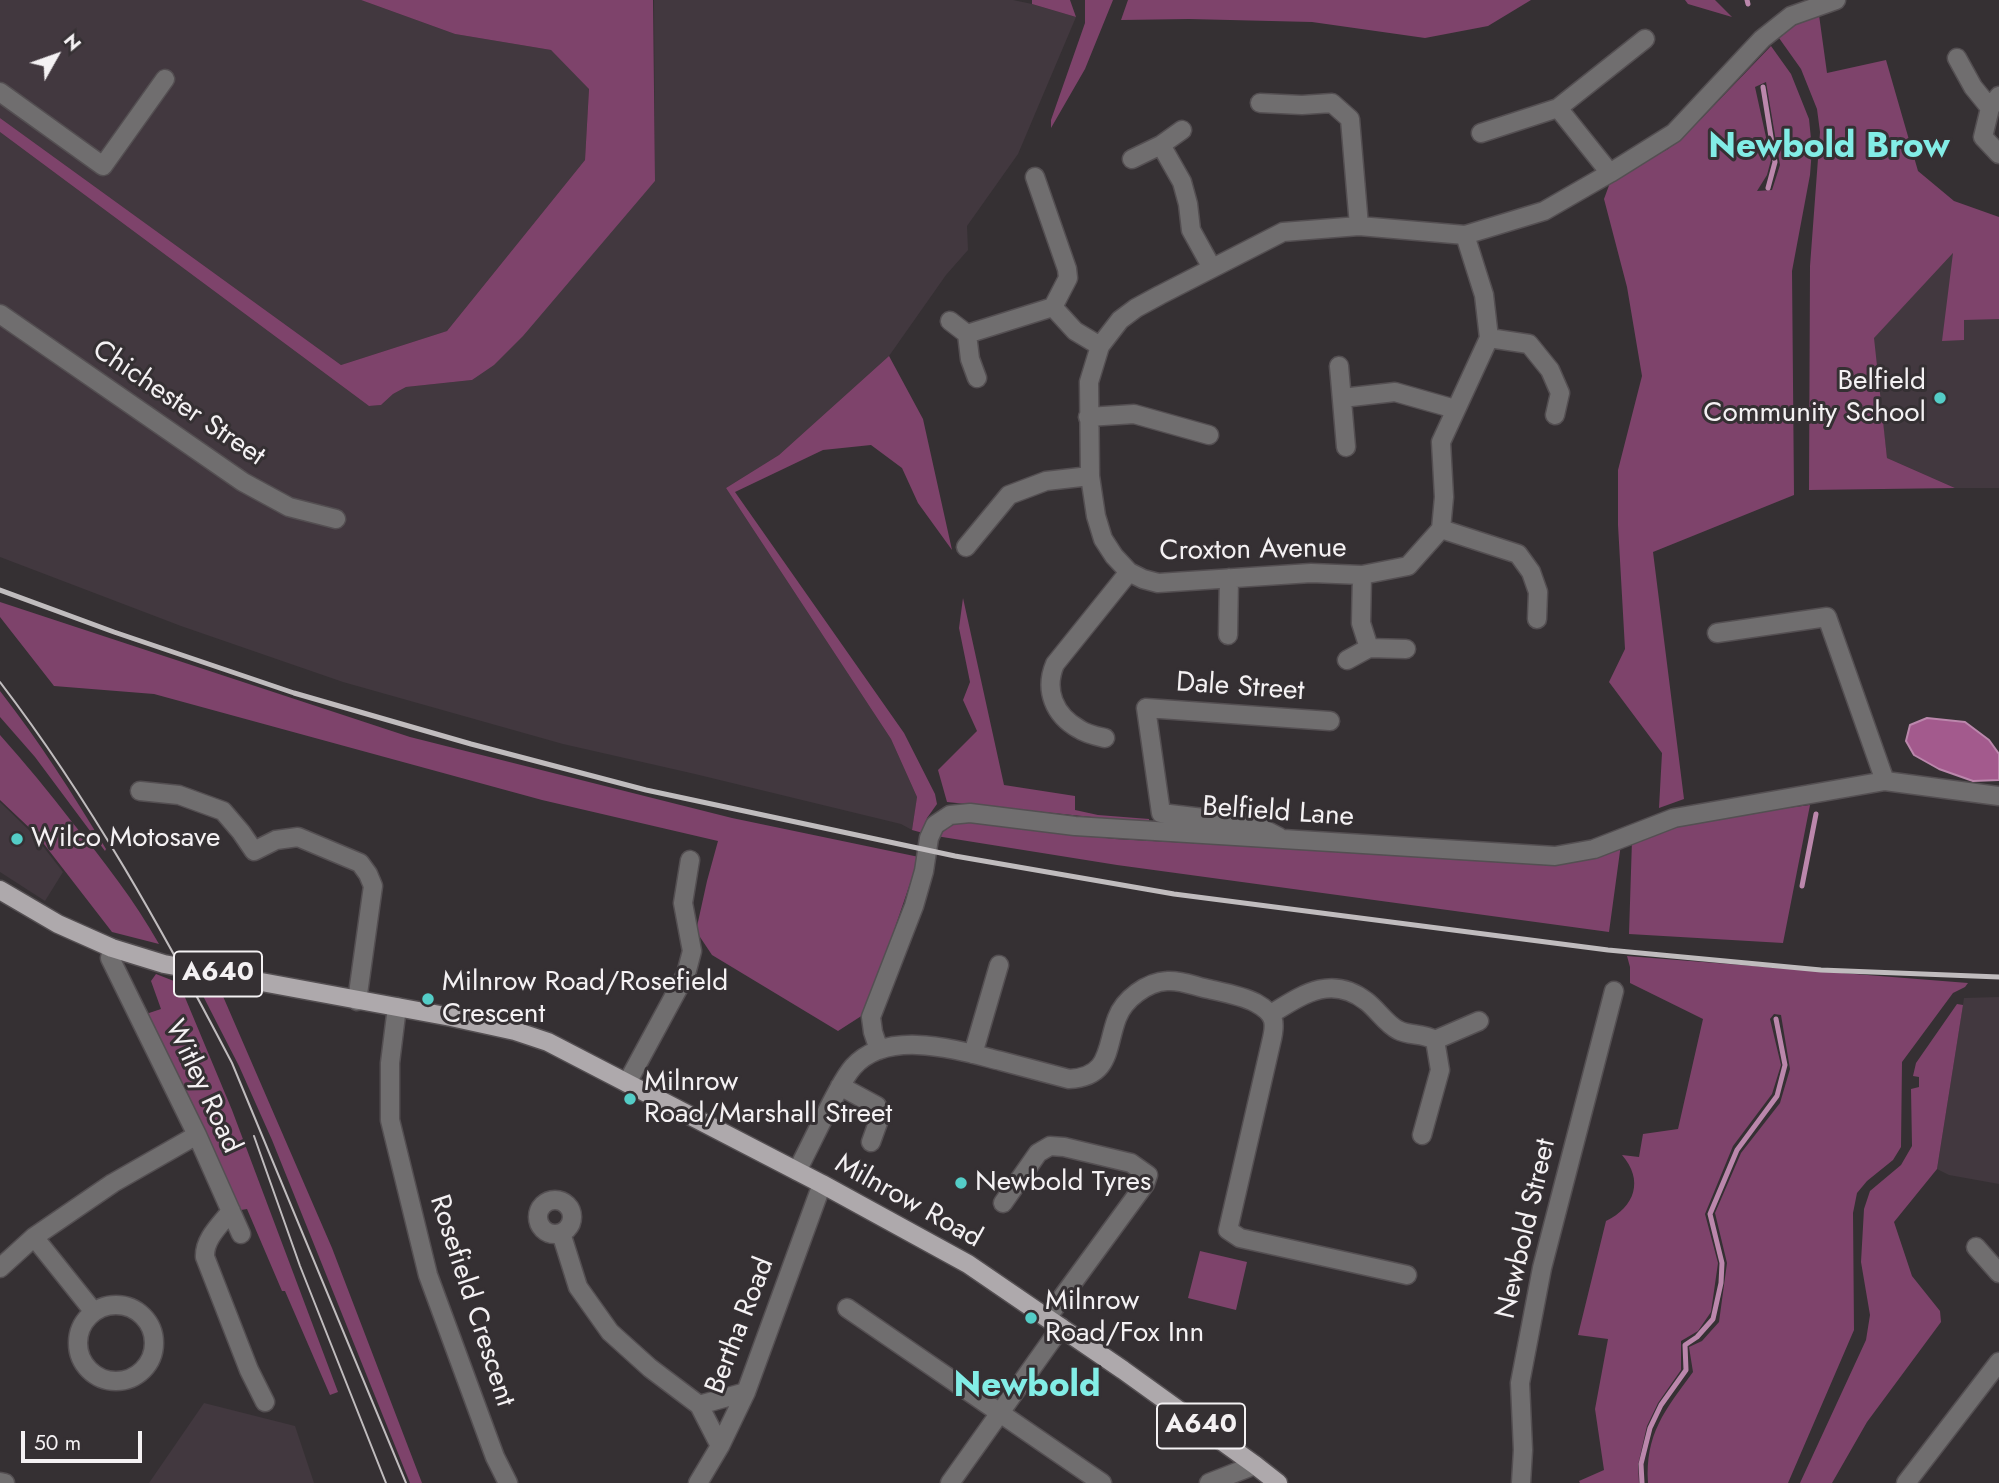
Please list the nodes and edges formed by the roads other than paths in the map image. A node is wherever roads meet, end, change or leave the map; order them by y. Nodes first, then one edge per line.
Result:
1 (1836, 0) edge
2 (1645, 39) dead end
3 (1957, 58) dead end
4 (165, 79) dead end
5 (0, 92) edge
6 (1995, 102) edge
7 (1259, 103) dead end
8 (1559, 108) junction
9 (1182, 130) dead end
10 (1480, 133) dead end
11 (1161, 145) junction
12 (1999, 154) edge
13 (1132, 159) dead end
14 (1611, 173) junction
15 (1035, 177) dead end
16 (1359, 226) junction
17 (1465, 235) junction
18 (1212, 268) junction
19 (1053, 307) junction
20 (0, 314) edge
21 (950, 321) dead end
22 (967, 334) junction
23 (1489, 338) junction
24 (1100, 346) junction
25 (1339, 366) dead end
26 (977, 378) dead end
27 (1342, 398) junction
28 (1455, 409) junction
29 (1555, 415) dead end
30 (1088, 417) junction
31 (1209, 435) dead end
32 (1346, 447) dead end
33 (1090, 476) junction
34 (336, 519) dead end
35 (1441, 530) junction
36 (966, 547) dead end
37 (1129, 572) junction
38 (1362, 575) junction
39 (1229, 578) junction
40 (1537, 619) dead end
41 (1717, 633) dead end
42 (1228, 635) dead end
43 (1369, 648) junction
44 (1406, 649) dead end
45 (1347, 660) dead end
46 (1330, 721) dead end
47 (1105, 738) dead end
48 (1885, 781) junction
49 (140, 791) dead end
50 (1999, 796) edge
51 (1285, 840) junction
52 (690, 860) dead end
53 (0, 890) edge
54 (112, 948) junction
55 (999, 965) dead end
56 (1614, 991) dead end
57 (357, 1000) junction
58 (397, 1007) junction
59 (1271, 1014) junction
60 (1479, 1021) dead end
61 (1435, 1040) junction
62 (879, 1050) junction
63 (973, 1054) junction
64 (627, 1083) junction
65 (840, 1086) junction
66 (197, 1135) junction
67 (1422, 1135) dead end
68 (871, 1142) dead end
69 (797, 1171) junction
70 (822, 1184) junction
71 (1003, 1203) dead end
72 (231, 1211) junction
73 (561, 1233) dead end
74 (241, 1234) dead end
75 (34, 1237) junction
76 (1976, 1247) dead end
77 (0, 1268) edge
78 (1999, 1273) edge
79 (1407, 1275) dead end
80 (847, 1308) dead end
81 (94, 1312) junction
82 (1054, 1323) junction
83 (1999, 1362) edge
84 (746, 1392) junction
85 (265, 1402) dead end
86 (699, 1405) junction
87 (1000, 1412) junction
88 (720, 1446) junction
89 (1255, 1465) junction
90 (508, 1483) edge
91 (698, 1483) edge
92 (950, 1483) edge
93 (1102, 1483) edge
94 (1209, 1483) edge
95 (1278, 1483) edge
96 (1521, 1483) edge
97 (1906, 1483) edge

1 - 14 street, Croxton Avenue
2 - 8 street
3 - 6 street
4 - 5 street
6 - 12 street
7 - 16 street
8 - 10 street
8 - 14 street
9 - 11 street
11 - 13 street
11 - 18 street
14 - 17 street, Croxton Avenue
15 - 19 street
16 - 17 street, Croxton Avenue
16 - 18 street, Croxton Avenue
17 - 23 street
18 - 24 street, Croxton Avenue
19 - 22 street
19 - 24 street
20 - 34 street, Chichester Street
21 - 22 street
22 - 26 street
23 - 28 street
23 - 29 street
24 - 30 street, Croxton Avenue
25 - 27 street
27 - 28 street
27 - 32 street
28 - 35 street
30 - 31 street
30 - 33 street, Croxton Avenue
33 - 36 street
33 - 37 street, Croxton Avenue
35 - 38 street, Croxton Avenue
35 - 40 street
37 - 39 street, Croxton Avenue
37 - 47 street
38 - 39 street, Croxton Avenue
38 - 43 street
39 - 42 street
41 - 48 street
43 - 44 street
43 - 45 street
46 - 51 street, Dale Street
48 - 50 street, Belfield Lane
48 - 51 street, Belfield Lane
49 - 57 street
51 - 62 street, Belfield Lane
52 - 64 street
53 - 54 main road, Milnrow Road / A640
54 - 57 main road, Milnrow Road / A640
54 - 66 street, Witley Road
55 - 63 street
56 - 96 street, Newbold Street
57 - 58 main road, Milnrow Road / A640
58 - 64 main road, Milnrow Road / A640
58 - 90 street, Rosefield Crescent
59 - 61 street
59 - 63 street
59 - 79 street
60 - 61 street
61 - 67 street
62 - 63 street
62 - 65 street
64 - 69 main road, Milnrow Road / A640
65 - 68 street
65 - 69 street
66 - 72 street, Witley Road
66 - 75 street
69 - 70 main road, Milnrow Road / A640
70 - 82 main road, Milnrow Road / A640
70 - 84 street, Bertha Road
71 - 82 street
72 - 74 street, Witley Road
72 - 85 street
73 - 86 street
75 - 77 street
75 - 81 street
76 - 78 street
80 - 87 street
81 - 81 street
82 - 87 street
82 - 89 main road, Milnrow Road / A640
83 - 97 street
84 - 86 street
84 - 88 street, Bertha Road
86 - 88 street
87 - 92 street
87 - 93 street
88 - 91 street, Bertha Road
89 - 94 street
89 - 95 main road, Milnrow Road / A640

